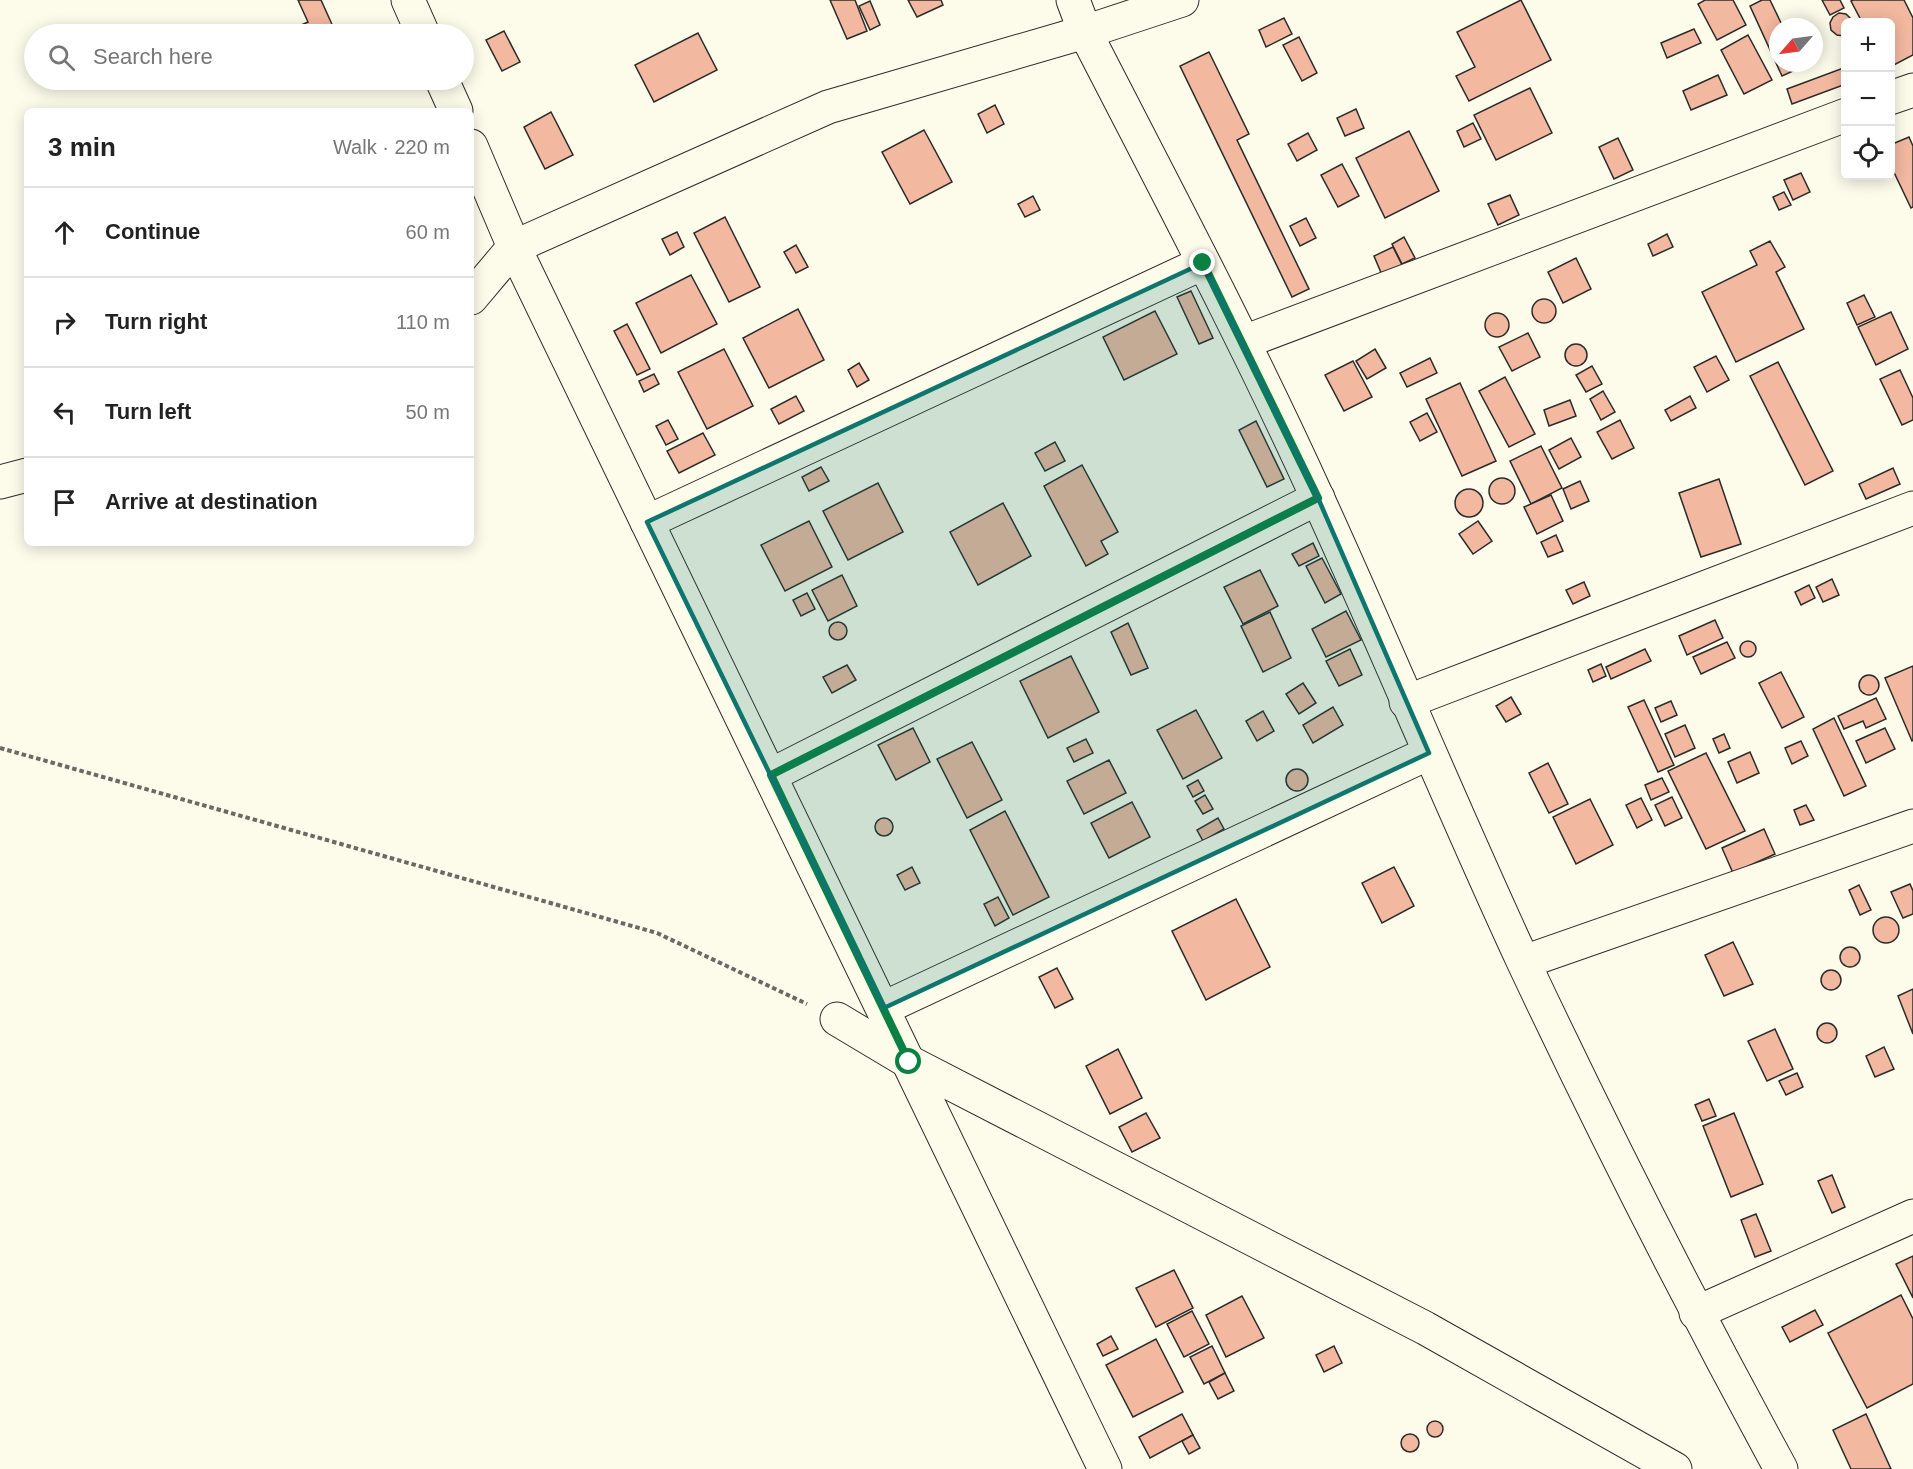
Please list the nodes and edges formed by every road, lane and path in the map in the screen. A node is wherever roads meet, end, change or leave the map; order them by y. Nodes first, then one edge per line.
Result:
1 (408, 0) edge
2 (1073, 0) edge
3 (1182, 0) edge
4 (419, 24) edge
5 (1085, 32) junction
6 (447, 90) edge
7 (1913, 90) edge
8 (1895, 96) edge
9 (455, 108) edge
10 (1841, 117) edge
11 (474, 153) edge
12 (514, 246) junction
13 (1203, 263) junction
14 (474, 294) edge
15 (1244, 342) junction
16 (24, 476) edge
17 (0, 482) edge
18 (1318, 498) junction
19 (1913, 508) edge
20 (647, 522) junction
21 (1406, 702) junction
22 (0, 748) edge
23 (1429, 753) junction
24 (771, 775) junction
25 (1913, 826) edge
26 (1524, 962) junction
27 (884, 1008) junction
28 (837, 1019) joint
29 (909, 1062) junction
30 (1913, 1216) edge
31 (1696, 1313) junction
32 (1105, 1469) edge
33 (1675, 1469) edge
34 (1781, 1469) edge

1 - 4 street
2 - 5 street
3 - 5 street
5 - 12 street
5 - 13 street
6 - 9 street
7 - 8 street
10 - 15 street
11 - 12 street
12 - 14 street
12 - 20 street
13 - 15 street
13 - 20 street
15 - 18 street
16 - 17 street
18 - 21 street
18 - 24 street
19 - 21 street
20 - 24 street
21 - 23 street
22 - 28 path
23 - 26 street
23 - 27 street
24 - 27 street
25 - 26 street
26 - 31 street
27 - 29 street
28 - 29 street
29 - 32 street
29 - 33 street
30 - 31 street
31 - 34 street

